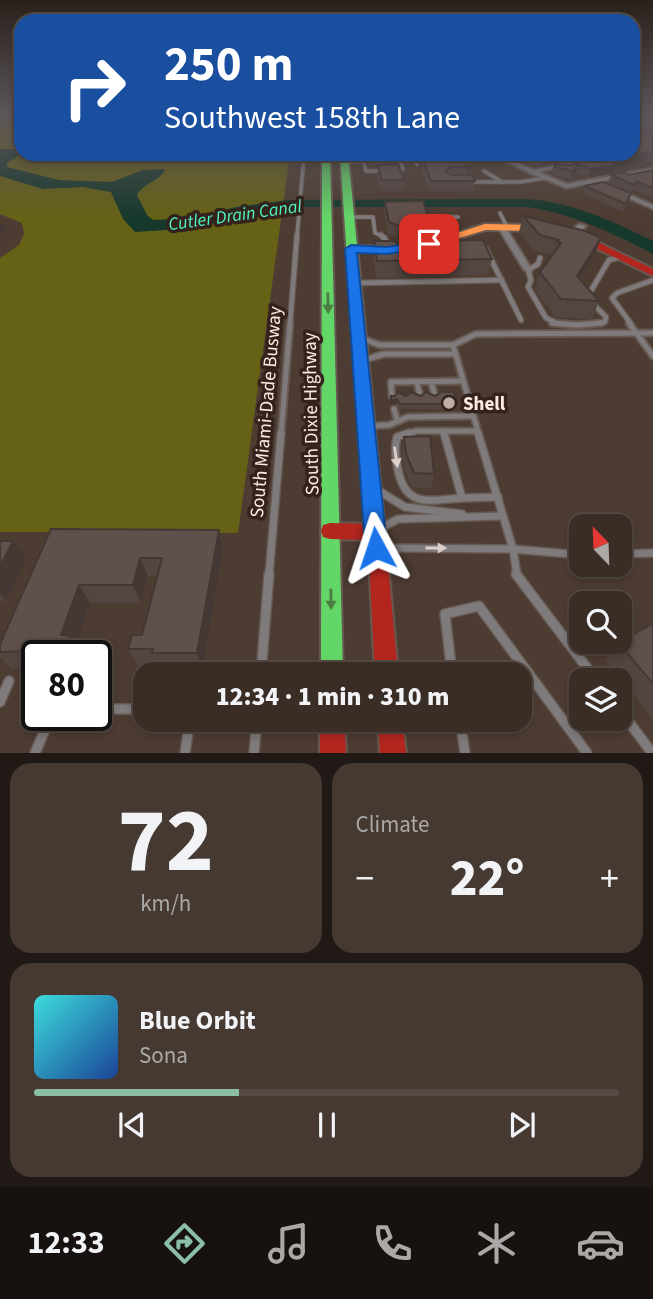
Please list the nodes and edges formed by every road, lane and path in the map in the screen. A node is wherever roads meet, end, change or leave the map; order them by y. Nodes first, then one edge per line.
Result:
1 (303, 161) edge
2 (326, 161) edge
3 (344, 161) edge
4 (359, 161) edge
5 (400, 161) edge
6 (416, 161) edge
7 (508, 161) edge
8 (364, 162) joint
9 (417, 165) dead end
10 (559, 166) edge
11 (653, 170) edge
12 (385, 171) edge
13 (394, 171) edge
14 (484, 171) dead end
15 (532, 172) junction
16 (545, 178) junction
17 (462, 181) edge
18 (502, 182) junction
19 (617, 191) edge
20 (348, 207) junction
21 (653, 207) edge
22 (458, 217) dead end
23 (502, 221) junction
24 (456, 234) junction
25 (328, 235) junction
26 (351, 244) junction
27 (409, 248) junction
28 (472, 250) edge
29 (620, 257) junction
30 (540, 258) dead end
31 (528, 270) junction
32 (502, 280) junction
33 (652, 280) edge
34 (355, 283) junction
35 (520, 320) dead end
36 (636, 333) junction
37 (653, 333) edge
38 (359, 336) junction
39 (453, 345) junction
40 (454, 354) junction
41 (653, 356) edge
42 (361, 361) junction
43 (462, 381) junction
44 (417, 382) junction
45 (431, 382) junction
46 (392, 396) edge
47 (420, 396) edge
48 (435, 396) edge
49 (394, 409) dead end
50 (473, 416) junction
51 (397, 420) junction
52 (366, 426) junction
53 (443, 431) junction
54 (477, 431) junction
55 (371, 484) junction
56 (498, 497) junction
57 (462, 498) junction
58 (480, 515) junction
59 (503, 516) junction
60 (330, 531) junction
61 (375, 532) junction
62 (513, 549) junction
63 (653, 553) edge
64 (569, 554) edge
65 (632, 554) edge
66 (262, 662) edge
67 (332, 662) edge
68 (386, 662) edge
69 (450, 662) edge
70 (520, 662) edge
71 (587, 668) edge
72 (532, 679) edge
73 (9, 681) dead end
74 (0, 702) edge
75 (112, 709) edge
76 (133, 709) edge
77 (632, 726) edge
78 (45, 731) edge
79 (188, 732) edge
80 (256, 732) edge
81 (332, 732) edge
82 (391, 732) edge
83 (462, 732) edge
84 (35, 753) edge
85 (185, 753) edge
86 (254, 753) edge
87 (332, 753) edge
88 (393, 753) edge
89 (465, 753) edge
90 (587, 753) edge
91 (652, 753) edge

1 - 66 lane, South Miami-Dade Busway
2 - 25 main road, South Dixie Highway
3 - 20 main road
4 - 8 lane
5 - 13 lane
6 - 9 lane
7 - 15 street
8 - 12 lane
10 - 15 street
11 - 16 street
14 - 18 lane
15 - 16 street
16 - 18 lane
17 - 18 lane
19 - 21 street
20 - 26 main road
20 - 27 lane
22 - 24 lane
23 - 24 main road
23 - 29 main road
23 - 31 street
24 - 27 main road
25 - 26 main road
25 -> 60 main road, South Dixie Highway
26 - 27 main road
26 - 34 main road
27 - 27 lane
28 - 32 lane
29 - 31 lane
29 - 33 main road
30 - 31 lane
32 - 34 lane
32 - 35 lane
33 - 36 lane
34 - 38 main road
36 - 37 lane
36 - 39 lane
36 - 41 lane
38 - 39 lane
38 - 42 main road
39 - 40 lane
40 - 42 lane
40 - 43 lane
42 - 52 main road
43 - 45 lane
43 - 50 lane
44 - 45 lane
44 - 46 lane
44 - 47 lane
45 - 48 lane
49 - 51 lane
50 - 51 lane
50 - 54 lane
51 - 52 lane
52 - 55 main road
53 - 54 lane
53 - 57 lane
53 -> 57 lane
54 - 56 lane
55 - 58 lane
55 - 61 main road
56 - 57 lane
56 - 59 lane
58 - 59 lane
58 - 61 lane
59 - 62 lane
60 - 61 main road
60 -> 67 main road, South Dixie Highway
61 -> 62 lane
61 - 68 main road
62 - 64 lane
62 - 71 lane
63 - 65 lane
69 - 70 lane
72 - 90 lane
73 - 74 lane
75 - 76 lane
77 - 91 lane
78 - 84 lane
79 - 85 lane
80 - 86 lane
81 - 87 main road
82 - 88 main road
83 - 89 lane

